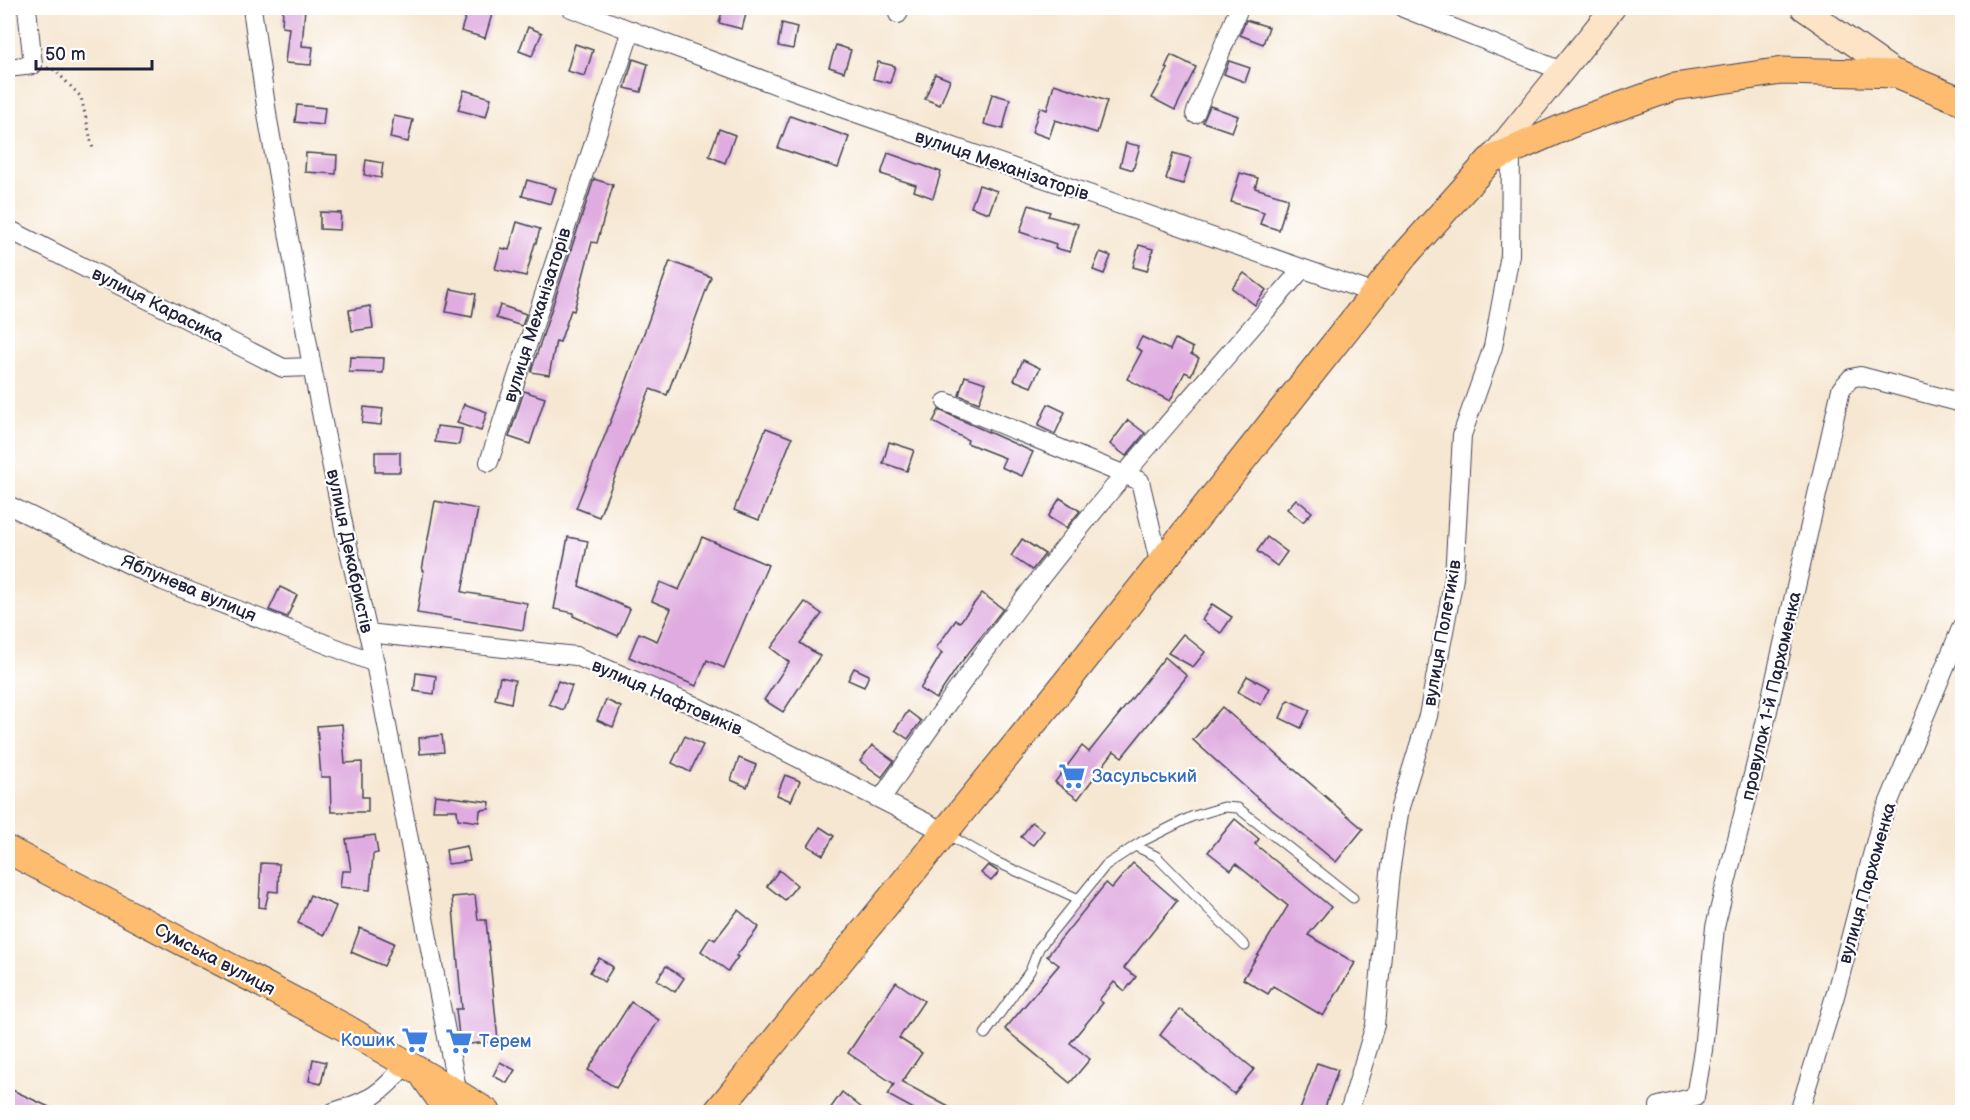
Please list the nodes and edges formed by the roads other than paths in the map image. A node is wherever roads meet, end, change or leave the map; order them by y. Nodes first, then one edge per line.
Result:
1 (27, 8) edge
2 (252, 8) edge
3 (570, 8) edge
4 (1239, 8) edge
5 (1403, 8) edge
6 (1612, 8) edge
7 (1803, 8) edge
8 (631, 30) junction
9 (8, 68) edge
10 (1562, 71) junction
11 (1897, 74) junction
12 (1962, 101) edge
13 (1195, 114) dead end
14 (1501, 155) junction
15 (8, 229) edge
16 (1302, 269) junction
17 (1376, 294) junction
18 (312, 367) junction
19 (946, 402) dead end
20 (1962, 403) edge
21 (489, 462) dead end
22 (1125, 476) junction
23 (8, 505) edge
24 (1160, 566) junction
25 (1962, 626) edge
26 (368, 633) junction
27 (375, 663) junction
28 (880, 799) junction
29 (945, 832) junction
30 (1135, 846) junction
31 (8, 850) edge
32 (1353, 898) dead end
33 (1079, 899) junction
34 (1245, 946) dead end
35 (985, 1034) dead end
36 (413, 1068) junction
37 (454, 1103) edge
38 (1659, 1106) dead end
39 (717, 1111) edge
40 (333, 1113) edge
41 (487, 1113) edge
42 (1349, 1113) edge
43 (1799, 1113) edge

1 - 9 street
2 - 18 street, вулиця Декабристів
3 - 8 street, вулиця Механізаторів
4 - 13 street
5 - 10 street
6 - 10 main road
7 - 11 main road
8 - 16 street, вулиця Механізаторів
8 - 21 street, вулиця Механізаторів
10 - 14 main road
11 - 12 main road
11 - 14 main road
14 - 17 main road
14 - 42 street, вулиця Полетиків
15 - 18 street, вулиця Карасика
16 - 17 street, вулиця Механізаторів
16 - 22 street
17 - 24 main road
18 - 26 street, вулиця Декабристів
19 - 22 street
20 - 38 street, провулок 1-й Пархоменка
22 - 24 street
22 - 28 street
23 - 27 street, Яблунева вулиця
24 - 29 main road
25 - 43 street, вулиця Пархоменка
26 - 27 street, вулиця Декабристів
26 - 28 street, вулиця Нафтовиків
27 - 37 street, вулиця Декабристів
28 - 29 street, вулиця Нафтовиків
29 - 33 lane
29 - 39 main road
30 - 32 lane
30 - 33 lane
30 - 34 lane
31 - 36 main road, Сумська вулиця
33 - 35 lane
36 - 37 main road
36 - 40 street
37 - 41 main road

